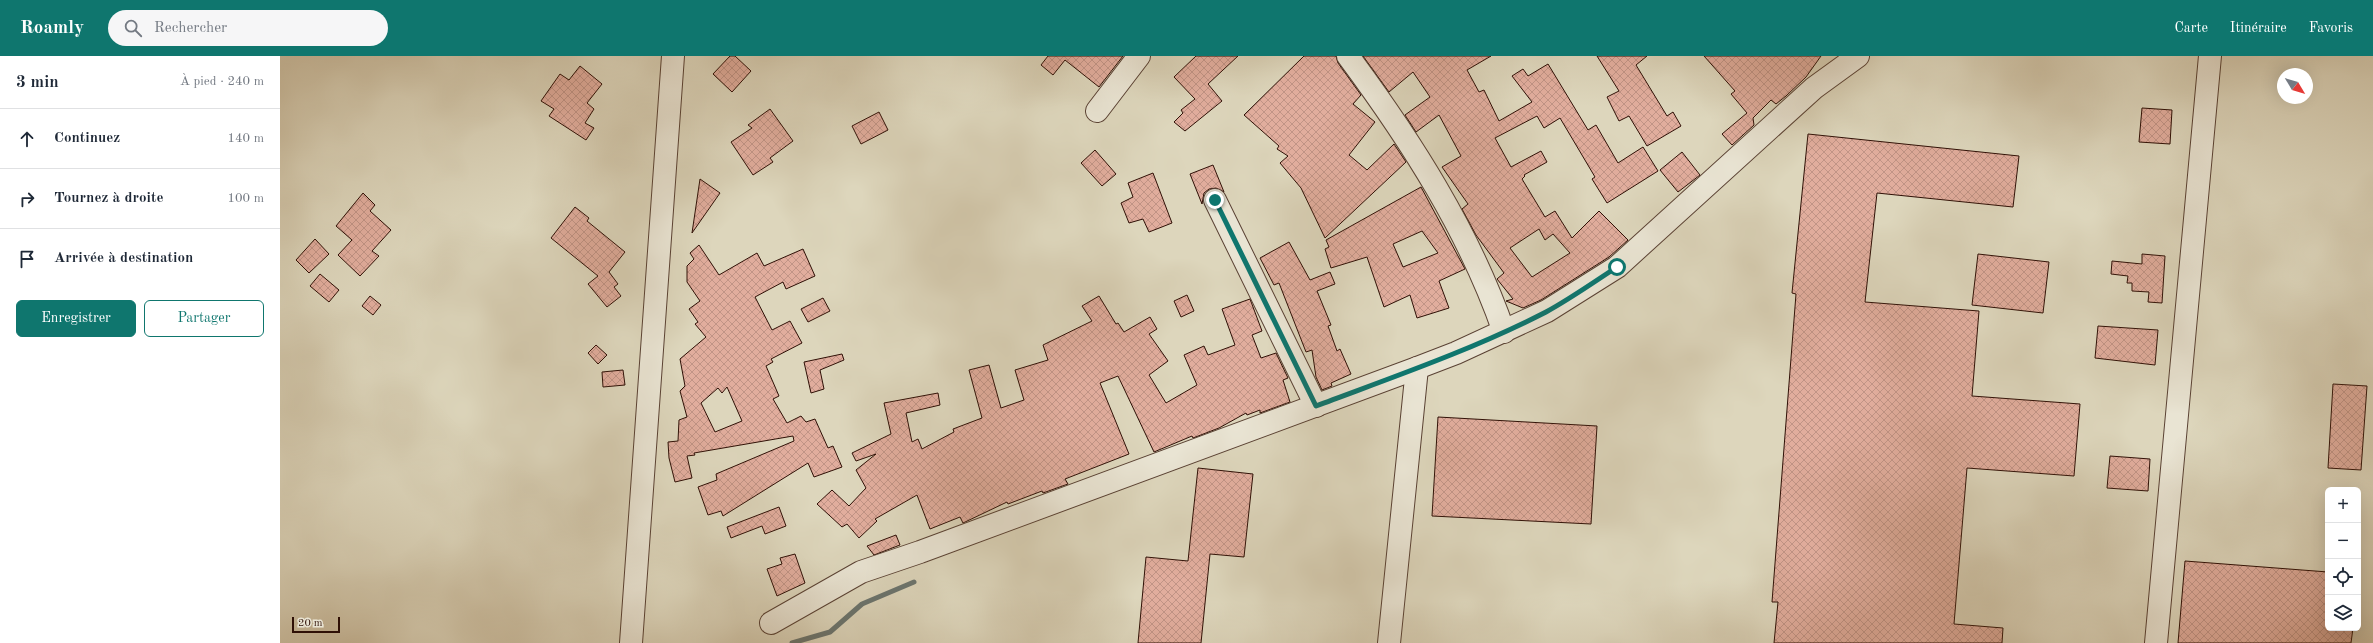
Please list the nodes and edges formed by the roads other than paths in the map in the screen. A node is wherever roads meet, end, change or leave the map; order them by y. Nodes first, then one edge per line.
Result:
1 (673, 56) edge
2 (1139, 56) edge
3 (1348, 56) edge
4 (1858, 56) edge
5 (2210, 56) edge
6 (1097, 110) dead end
7 (1215, 200) dead end
8 (1504, 332) junction
9 (1417, 368) junction
10 (1316, 406) junction
11 (771, 623) dead end
12 (630, 643) edge
13 (1389, 643) edge
14 (2156, 643) edge

1 - 12 street
2 - 6 street
3 - 8 street
4 - 8 street
5 - 14 street
7 - 10 street
8 - 9 street
9 - 10 street
9 - 13 street
10 - 11 street

